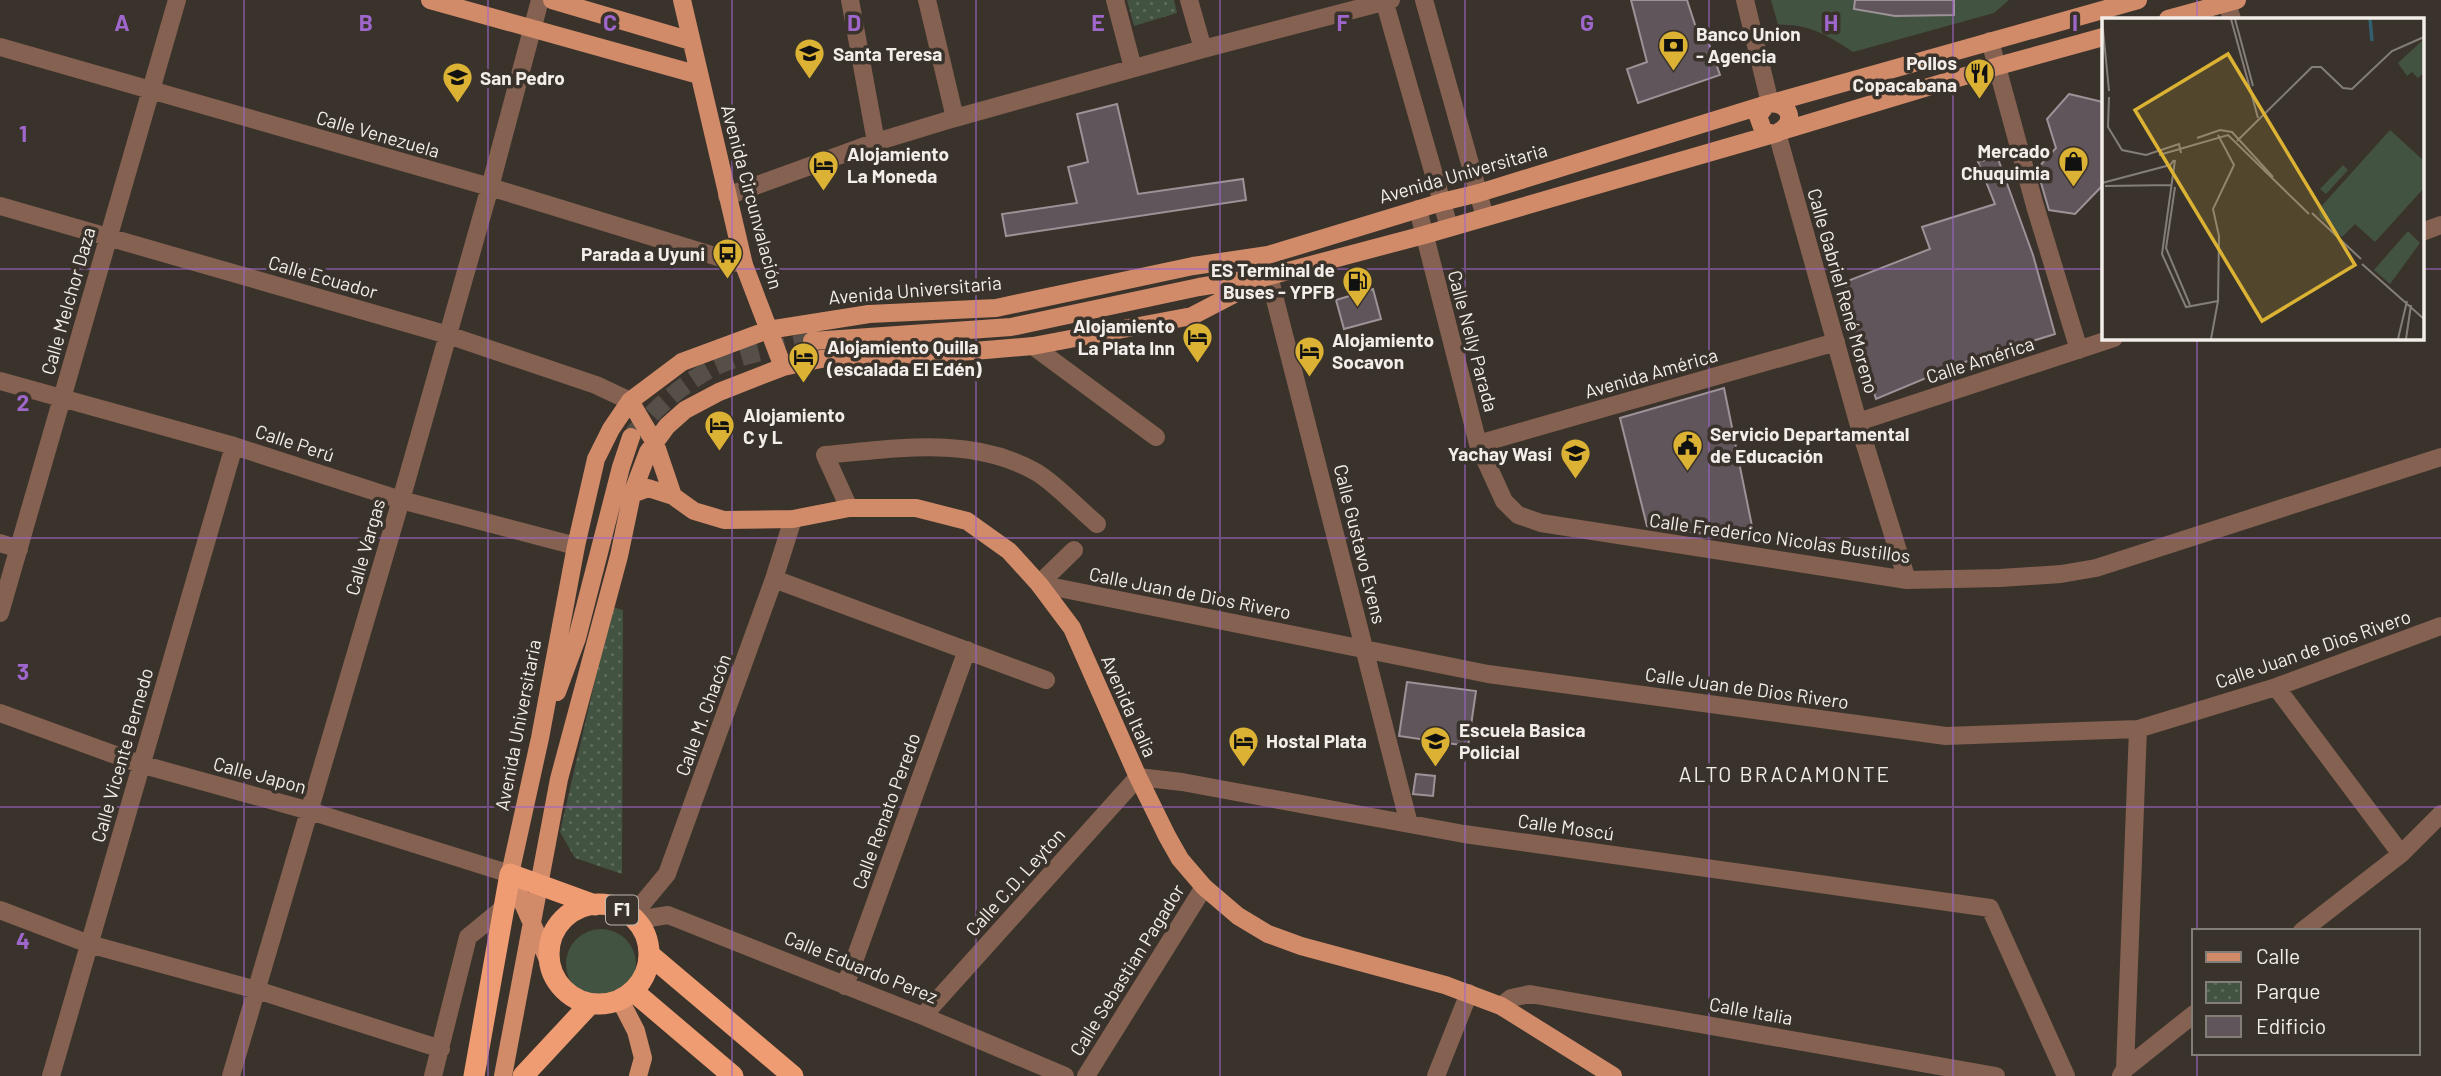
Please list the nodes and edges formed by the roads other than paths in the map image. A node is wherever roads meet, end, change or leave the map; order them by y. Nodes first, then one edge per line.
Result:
1 (177, 0) edge
2 (430, 0) edge
3 (540, 0) edge
4 (552, 0) edge
5 (682, 0) edge
6 (850, 0) edge
7 (927, 0) edge
8 (1115, 0) edge
9 (1189, 0) edge
10 (1424, 0) edge
11 (1745, 0) edge
12 (2138, 0) edge
13 (1386, 1) edge
14 (2230, 6) edge
15 (2173, 18) edge
16 (532, 29) junction
17 (2102, 37) edge
18 (691, 41) junction
19 (1990, 41) junction
20 (0, 47) edge
21 (1203, 49) junction
22 (1998, 66) junction
23 (1133, 68) junction
24 (699, 75) junction
25 (151, 92) junction
26 (1770, 103) junction
27 (955, 118) junction
28 (1777, 133) junction
29 (876, 142) junction
30 (490, 187) junction
31 (1479, 193) junction
32 (727, 196) junction
33 (1442, 202) junction
34 (0, 206) edge
35 (1418, 209) junction
36 (1485, 217) junction
37 (2441, 225) edge
38 (1449, 227) junction
39 (2424, 231) edge
40 (1424, 235) junction
41 (109, 237) junction
42 (1268, 255) junction
43 (744, 265) junction
44 (1269, 276) junction
45 (1199, 286) junction
46 (768, 330) junction
47 (448, 335) junction
48 (2108, 340) edge
49 (812, 341) tunnel mouth
50 (1836, 342) junction
51 (1032, 346) junction
52 (2079, 349) junction
53 (783, 367) junction
54 (0, 381) edge
55 (62, 399) junction
56 (630, 401) junction
57 (1858, 422) junction
58 (631, 437) tunnel mouth
59 (1156, 437) dead end
60 (655, 443) junction
61 (1478, 444) junction
62 (234, 446) junction
63 (2441, 457) edge
64 (632, 494) junction
65 (673, 496) junction
66 (401, 500) junction
67 (849, 508) junction
68 (1518, 515) joint
69 (793, 519) junction
70 (1097, 524) dead end
71 (0, 543) edge
72 (576, 546) junction
73 (19, 549) junction
74 (1074, 550) dead end
75 (774, 579) junction
76 (1907, 580) junction
77 (1040, 584) junction
78 (0, 614) edge
79 (2441, 626) edge
80 (577, 638) junction
81 (1365, 649) junction
82 (967, 650) junction
83 (1046, 680) dead end
84 (2276, 687) junction
85 (0, 713) edge
86 (2138, 729) junction
87 (540, 738) junction
88 (141, 764) junction
89 (1138, 777) junction
90 (559, 779) junction
91 (310, 811) junction
92 (2441, 814) edge
93 (1409, 824) junction
94 (2401, 853) junction
95 (510, 874) junction
96 (538, 884) junction
97 (1204, 887) junction
98 (506, 905) junction
99 (596, 905) junction
100 (0, 911) edge
101 (635, 918) junction
102 (531, 921) junction
103 (2305, 929) edge
104 (89, 944) junction
105 (650, 955) junction
106 (550, 964) junction
107 (845, 985) junction
108 (257, 990) junction
109 (1469, 993) junction
110 (627, 996) junction
111 (590, 1004) junction
112 (1501, 1006) junction
113 (923, 1016) junction
114 (2192, 1016) edge
115 (441, 1048) junction
116 (2123, 1072) edge
117 (51, 1076) edge
118 (231, 1076) edge
119 (433, 1076) edge
120 (474, 1076) edge
121 (503, 1076) edge
122 (523, 1076) edge
123 (638, 1076) edge
124 (733, 1076) edge
125 (793, 1076) edge
126 (1065, 1076) edge
127 (1086, 1076) edge
128 (1436, 1076) edge
129 (1613, 1076) edge
130 (1996, 1076) edge
131 (2066, 1076) edge

1 - 25 street, Calle Melchor Daza
2 - 16 main road
3 - 16 street, Calle Vargas
4 - 18 main road
5 - 18 main road, Avenida Circunvalación
6 - 29 street
7 - 27 street
8 - 23 street
9 - 21 street
10 - 31 street
11 - 26 street
12 - 19 main road, Avenida Universitaria
13 - 21 street
13 - 33 street
14 - 15 main road
16 - 24 main road
16 - 30 street, Calle Vargas
17 - 22 main road
18 - 24 main road, Avenida Circunvalación
19 - 22 street
19 - 26 main road, Avenida Universitaria
20 - 25 street, Calle Venezuela
21 - 23 street
22 - 28 main road
22 - 52 street
23 - 27 street
24 - 32 main road, Avenida Circunvalación
25 - 30 street, Calle Venezuela
25 - 41 street, Calle Melchor Daza
26 - 28 main road
26 - 31 main road, Avenida Universitaria
27 - 29 street
28 - 36 main road
28 - 50 street, Calle Gabriel René Moreno
29 - 32 street
30 - 43 street, Calle Venezuela
30 - 47 street, Calle Vargas
31 - 33 main road, Avenida Universitaria
31 - 36 street
32 - 43 main road, Avenida Circunvalación
33 - 35 main road, Avenida Universitaria
33 - 38 street
34 - 41 street, Calle Ecuador
35 - 40 street, Calle Nelly Parada
35 - 42 main road, Avenida Universitaria
36 - 38 main road
37 - 39 street
38 - 40 main road
40 - 44 main road
40 - 61 street, Calle Nelly Parada
41 - 47 street, Calle Ecuador
41 - 55 street, Calle Melchor Daza
42 - 45 main road
42 - 46 main road, Avenida Universitaria
43 - 46 main road, Avenida Circunvalación
44 - 45 main road
44 - 51 main road
44 - 81 street, Calle Gustavo Evens
45 - 49 main road
46 - 53 main road, Avenida Circunvalación
46 - 56 main road, Avenida Universitaria
47 - 56 street, Calle Ecuador
47 - 66 street, Calle Vargas
48 - 52 street, Calle América
50 - 57 street, Calle Gabriel René Moreno
50 - 61 street, Avenida América
51 - 53 main road
51 - 59 street
52 - 57 street, Calle América
53 - 60 main road
54 - 55 street, Calle Perú
55 - 62 street, Calle Perú
55 - 73 street, Calle Melchor Daza
56 - 60 main road
56 - 72 main road, Avenida Universitaria
57 - 76 street, Calle Gabriel René Moreno
58 - 80 main road
60 - 64 main road
60 - 65 main road
61 - 68 street, Calle Nelly Parada
62 - 66 street, Calle Perú
62 - 88 street, Calle Vicente Bernedo
63 - 76 street, Calle Frederico Nicolas Bustillos
64 - 65 main road
64 - 90 main road
65 - 69 main road, Avenida Italia
66 - 72 street, Calle Perú
66 - 91 street, Calle Vargas
67 - 69 main road, Avenida Italia
67 - 70 street
67 - 77 main road, Avenida Italia
68 - 76 street, Calle Frederico Nicolas Bustillos
69 - 75 street, Calle M. Chacón
71 - 73 street
72 - 87 main road, Avenida Universitaria
73 - 78 street, Calle Melchor Daza
74 - 77 street
75 - 82 street
75 - 101 street, Calle M. Chacón
77 - 81 street, Calle Juan de Dios Rivero
77 - 89 main road, Avenida Italia
79 - 84 street, Calle Juan de Dios Rivero
80 - 87 main road
80 - 90 main road
81 - 86 street, Calle Juan de Dios Rivero
81 - 93 street, Calle Gustavo Evens
82 - 83 street
82 - 107 street, Calle Renato Peredo
84 - 86 street, Calle Juan de Dios Rivero
84 - 94 street
85 - 88 street, Calle Japon
86 - 116 street
87 - 95 main road, Avenida Universitaria
88 - 91 street, Calle Japon
88 - 104 street, Calle Vicente Bernedo
89 - 93 street, Calle Moscú
89 - 97 main road, Avenida Italia
89 - 113 street, Calle C.D. Leyton
90 - 96 main road
91 - 95 street, Calle Japon
91 - 108 street, Calle Vargas
92 - 94 street
93 - 131 street, Calle Moscú
94 - 103 street
95 - 96 highway, F1
95 - 98 highway, Avenida Universitaria
95 - 102 main road
96 - 99 highway, F1
96 - 102 main road
97 - 109 main road, Avenida Italia
97 - 127 street, Calle Sebastian Pagador
98 - 115 street
98 - 120 highway, Avenida Universitaria
99 - 101 highway, F1
99 - 106 highway, F1
100 - 104 street
101 - 105 highway, F1
101 - 107 street, Calle Eduardo Perez
102 - 106 main road
102 - 121 main road
104 - 108 street
104 - 117 street, Calle Vicente Bernedo
105 - 110 highway
105 - 125 highway, F1
106 - 111 highway
107 - 113 street, Calle Eduardo Perez
108 - 115 street
108 - 118 street, Calle Vargas
109 - 112 main road, Avenida Italia
109 - 128 street
110 - 111 highway
110 - 123 main road
110 - 124 highway
111 - 122 highway
112 - 129 main road, Avenida Italia
112 - 130 street, Calle Italia
113 - 126 street, Calle Eduardo Perez
114 - 116 street
115 - 119 street

